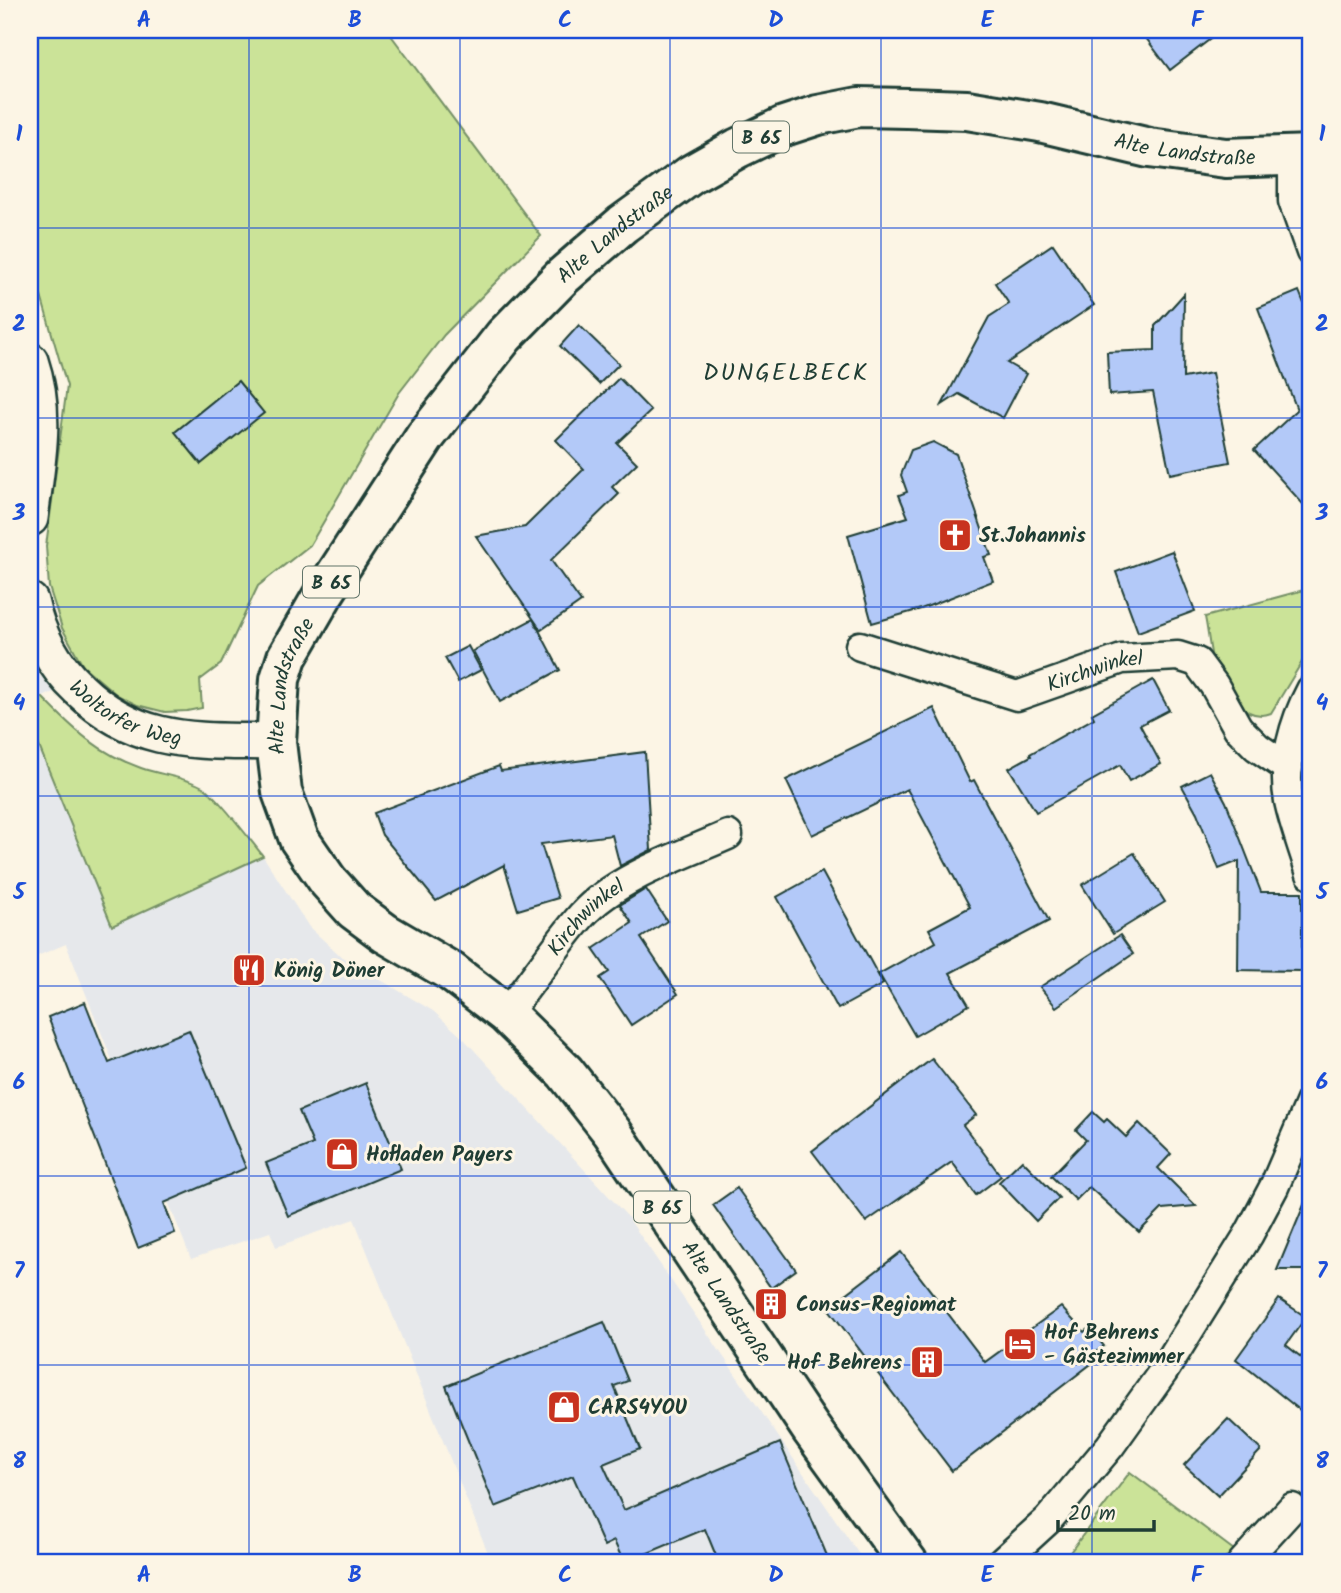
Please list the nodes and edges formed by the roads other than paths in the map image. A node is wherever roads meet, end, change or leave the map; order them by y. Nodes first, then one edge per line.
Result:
1 (1302, 156) edge
2 (1311, 252) edge
3 (30, 361) edge
4 (30, 518) edge
5 (30, 601) edge
6 (860, 646) dead end
7 (1311, 690) edge
8 (276, 742) junction
9 (1288, 768) junction
10 (728, 835) dead end
11 (1311, 874) edge
12 (506, 1014) junction
13 (1311, 1101) edge
14 (1292, 1508) dead end
15 (908, 1563) edge
16 (1001, 1563) edge
17 (1242, 1563) edge

1 - 2 street
1 - 8 main road, Alte Landstraße / B 65
3 - 4 street
5 - 8 street, Woltorfer Weg
6 - 9 street, Kirchwinkel
7 - 9 street
8 - 12 main road, Alte Landstraße / B 65
9 - 11 street
10 - 12 street, Kirchwinkel
12 - 15 main road, Alte Landstraße / B 65
13 - 16 street
14 - 17 street

